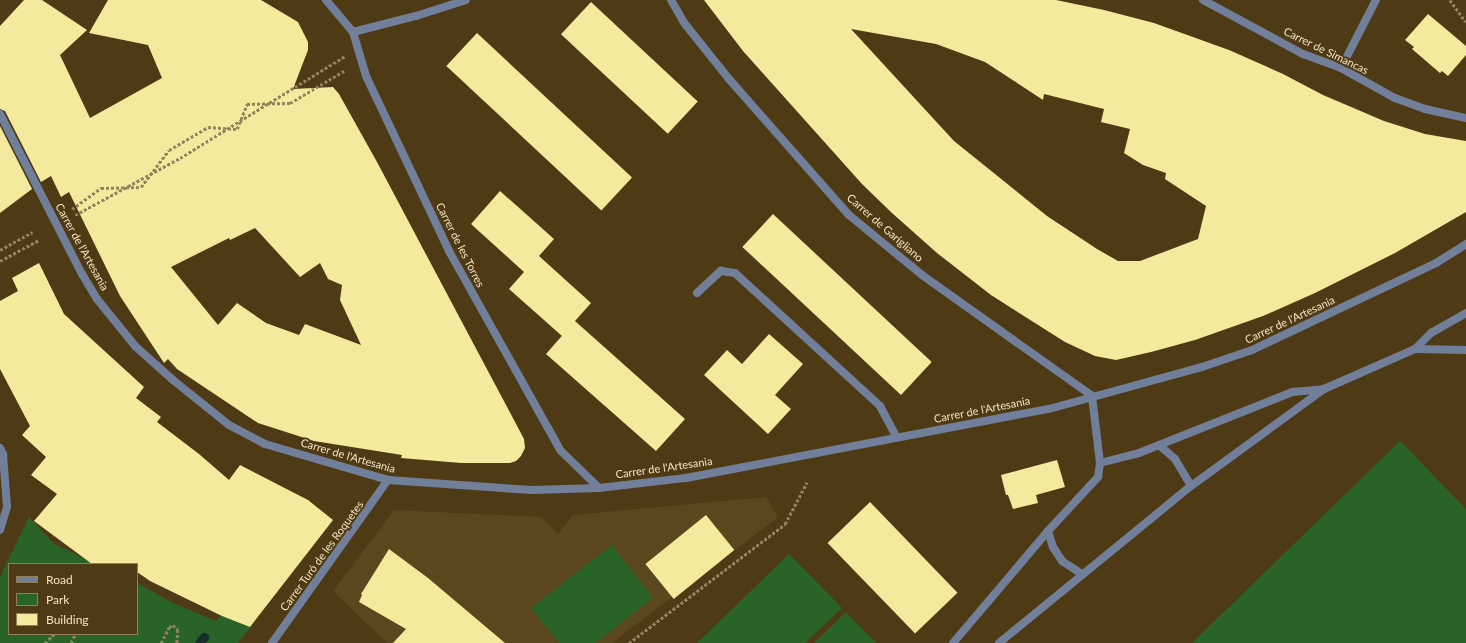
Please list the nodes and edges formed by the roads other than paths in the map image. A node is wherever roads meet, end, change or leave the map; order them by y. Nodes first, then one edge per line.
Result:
1 (326, 0) edge
2 (466, 0) edge
3 (671, 0) edge
4 (1203, 0) edge
5 (1376, 0) edge
6 (353, 32) junction
7 (1341, 68) junction
8 (0, 114) edge
9 (1466, 118) edge
10 (1466, 244) edge
11 (697, 293) dead end
12 (1466, 313) edge
13 (1415, 349) junction
14 (1466, 350) edge
15 (1324, 388) junction
16 (1092, 396) junction
17 (897, 438) junction
18 (1159, 445) junction
19 (0, 448) edge
20 (1100, 463) junction
21 (388, 480) junction
22 (1191, 486) junction
23 (599, 488) junction
24 (0, 530) edge
25 (1048, 531) junction
26 (1082, 574) junction
27 (272, 643) edge
28 (953, 643) edge
29 (999, 643) edge

1 - 6 street, Carrer de les Torres
2 - 6 street
3 - 16 street, Carrer de Garigliano
4 - 7 street, Carrer de Simancas
5 - 7 street
6 - 23 street, Carrer de les Torres
7 - 9 street, Carrer de Simancas
8 - 21 street, Carrer de l'Artesania
10 - 16 street, Carrer de l'Artesania
11 - 17 street
12 - 13 street
13 - 14 street
13 - 15 street
15 - 18 street
15 - 22 street
16 - 17 street, Carrer de l'Artesania
16 - 20 street
17 - 23 street, Carrer de l'Artesania
18 - 20 street
18 - 22 street
19 - 24 street
20 - 25 street
21 - 23 street, Carrer de l'Artesania
21 - 27 street, Carrer Turó de les Roquetes
22 - 26 street
25 - 26 street
25 - 28 street
26 - 29 street

